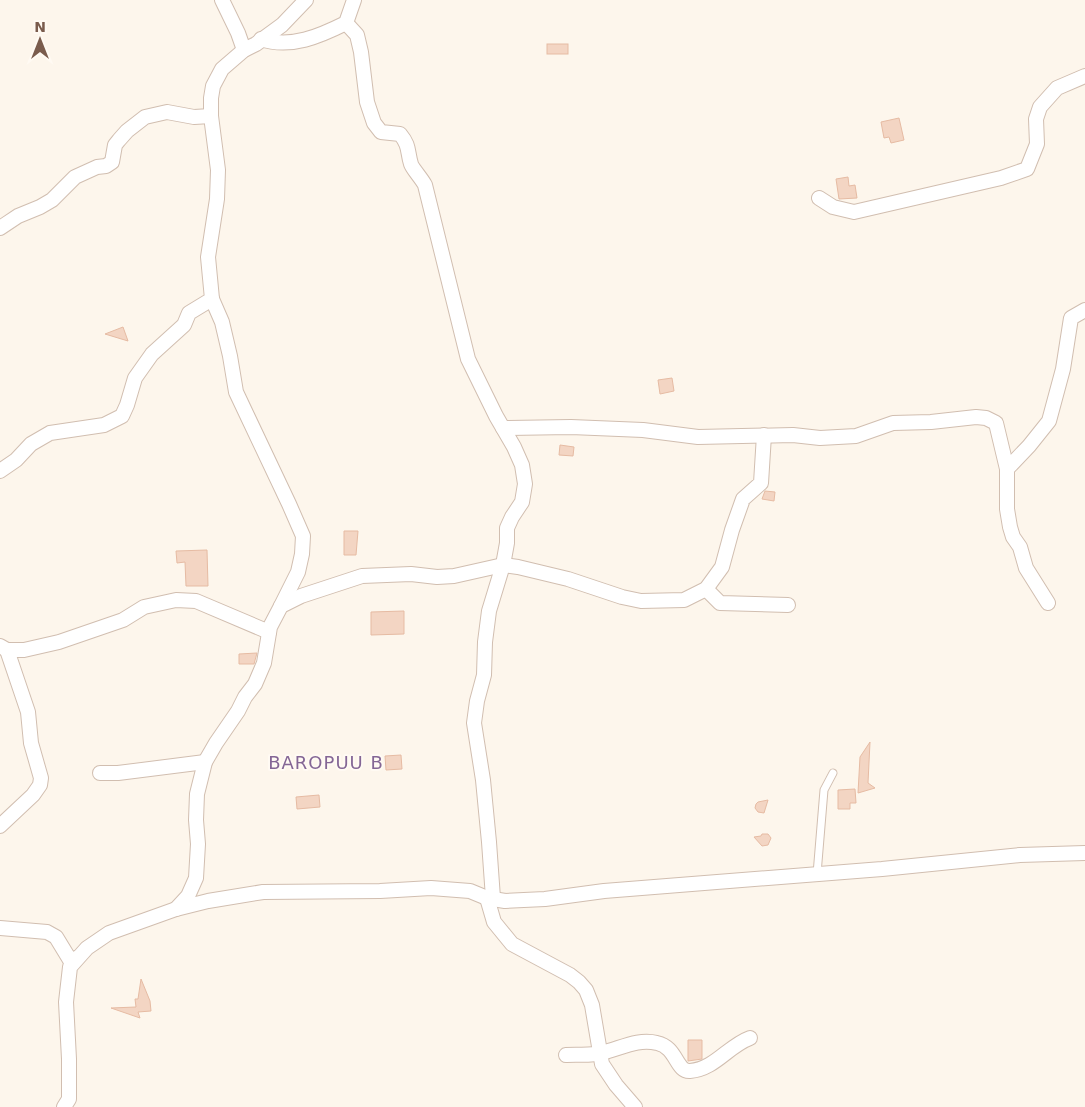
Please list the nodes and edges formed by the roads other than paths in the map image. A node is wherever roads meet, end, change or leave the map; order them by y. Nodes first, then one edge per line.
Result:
1 (222, 0) edge
2 (306, 0) edge
3 (354, 0) edge
4 (346, 23) junction
5 (261, 39) junction
6 (244, 50) junction
7 (1085, 76) edge
8 (210, 116) junction
9 (819, 198) dead end
10 (0, 228) edge
11 (212, 299) junction
12 (1085, 310) edge
13 (503, 428) junction
14 (764, 435) junction
15 (1007, 468) junction
16 (0, 471) edge
17 (503, 566) junction
18 (706, 589) junction
19 (1048, 603) dead end
20 (788, 605) dead end
21 (281, 606) junction
22 (270, 632) junction
23 (4, 648) edge
24 (205, 762) junction
25 (100, 773) dead end
26 (833, 774) dead end
27 (0, 826) edge
28 (1085, 853) edge
29 (817, 874) junction
30 (490, 898) junction
31 (176, 909) junction
32 (0, 928) edge
33 (77, 958) junction
34 (750, 1038) dead end
35 (599, 1054) junction
36 (566, 1055) dead end
37 (68, 1104) edge
38 (634, 1107) edge

1 - 6 street
2 - 5 street
3 - 4 street
4 - 5 street
4 - 13 street
5 - 6 street
6 - 8 street
7 - 9 street
8 - 10 street
8 - 11 street
11 - 16 street
11 - 21 street
12 - 15 street
13 - 14 street
13 - 17 street
14 - 15 street
14 - 18 street
15 - 19 street
17 - 18 street
17 - 21 street
17 - 30 street
18 - 20 street
21 - 22 street
22 - 23 street
22 - 24 street
23 - 27 street
24 - 25 street
24 - 31 street
26 - 29 lane
28 - 29 street
29 - 30 street
30 - 31 street
30 - 35 street
31 - 33 street
32 - 33 street
33 - 37 street
34 - 35 street
35 - 36 street
35 - 38 street

